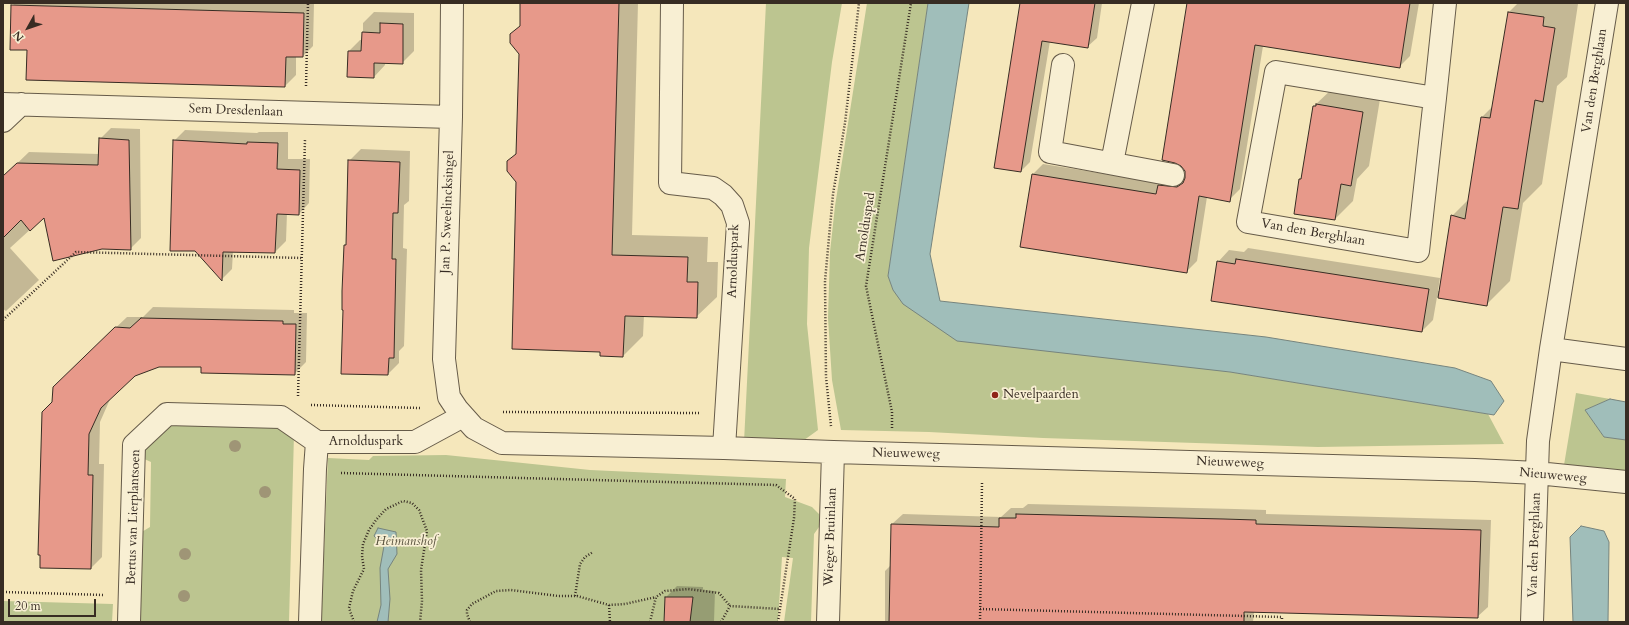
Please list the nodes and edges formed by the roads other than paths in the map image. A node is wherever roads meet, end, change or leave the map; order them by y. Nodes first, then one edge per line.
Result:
1 (452, 3) edge
2 (672, 3) edge
3 (1143, 3) edge
4 (1445, 3) edge
5 (1607, 3) edge
6 (1064, 65) dead end
7 (1435, 98) junction
8 (12, 104) edge
9 (451, 117) junction
10 (3, 121) edge
11 (1112, 163) junction
12 (1173, 175) dead end
13 (1551, 348) junction
14 (1626, 358) edge
15 (463, 416) junction
16 (317, 442) junction
17 (724, 448) junction
18 (833, 452) junction
19 (1537, 473) junction
20 (1626, 482) edge
21 (129, 622) edge
22 (310, 622) edge
23 (828, 622) edge
24 (1532, 622) edge

1 - 9 street, Jan P. Sweelincksingel
2 - 17 street, Arnolduspark
3 - 11 street
4 - 7 street, Van den Berghlaan
5 - 13 street, Van den Berghlaan
6 - 11 street
7 - 7 street, Van den Berghlaan
8 - 9 street, Sem Dresdenlaan
8 - 10 street, Sem Dresdenlaan
9 - 15 street, Jan P. Sweelincksingel
11 - 12 street
13 - 14 street
13 - 19 street, Van den Berghlaan
15 - 16 street, Arnolduspark
15 - 17 street
16 - 21 street, Bertus van Lierplantsoen
16 - 22 street, Arnolduspark
17 - 18 street
18 - 19 street, Nieuweweg
18 - 23 street, Wieger Bruinlaan
19 - 20 street, Nieuweweg
19 - 24 street, Van den Berghlaan

